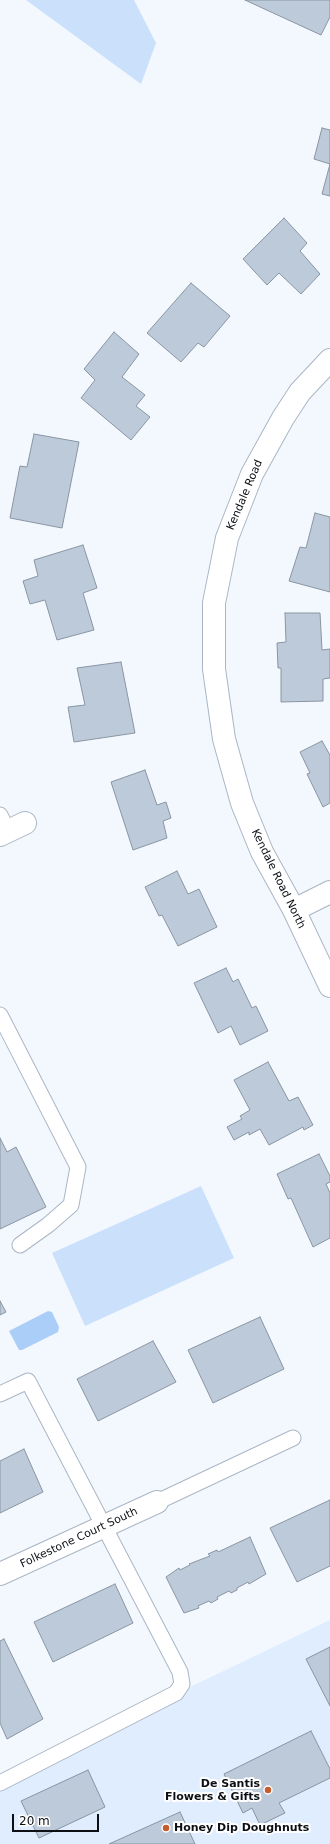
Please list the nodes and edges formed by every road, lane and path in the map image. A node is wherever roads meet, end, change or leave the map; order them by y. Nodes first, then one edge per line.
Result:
1 (330, 360) edge
2 (214, 603) joint
3 (330, 892) edge
4 (294, 910) junction
5 (330, 986) edge
6 (0, 1015) edge
7 (20, 1245) dead end
8 (0, 1394) edge
9 (293, 1438) dead end
10 (157, 1502) joint
11 (103, 1527) junction
12 (0, 1574) edge
13 (0, 1783) edge

1 - 2 street, Kendale Road
2 - 4 street, Kendale Road North
3 - 4 street
4 - 5 street, Kendale Road North
6 - 7 lane
8 - 11 lane
9 - 10 lane
10 - 11 street, Folkestone Court South
11 - 12 street, Folkestone Court South
11 - 13 lane

